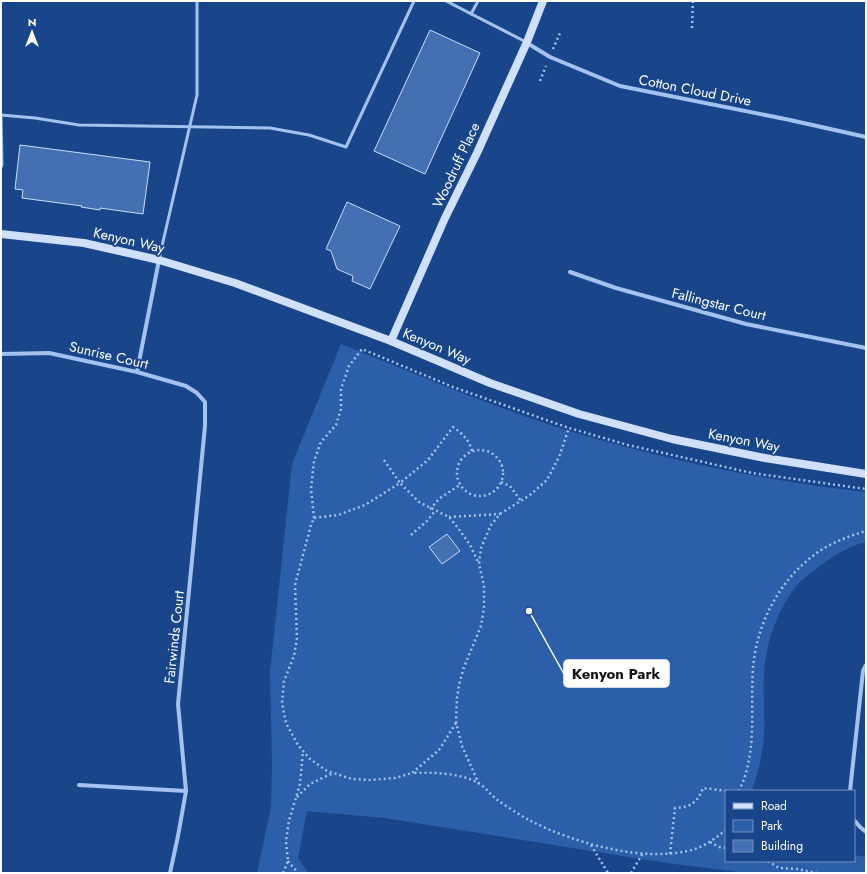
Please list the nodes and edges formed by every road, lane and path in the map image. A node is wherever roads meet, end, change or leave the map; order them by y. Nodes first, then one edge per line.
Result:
1 (197, 1) edge
2 (414, 1) edge
3 (446, 1) edge
4 (478, 1) edge
5 (543, 1) edge
6 (694, 1) edge
7 (471, 14) junction
8 (692, 28) dead end
9 (526, 42) junction
10 (1, 115) edge
11 (190, 128) junction
12 (866, 137) edge
13 (1, 168) edge
14 (1, 234) edge
15 (159, 260) junction
16 (570, 272) dead end
17 (391, 340) junction
18 (866, 348) edge
19 (1, 354) edge
20 (137, 372) junction
21 (205, 402) joint
22 (569, 428) junction
23 (472, 451) junction
24 (384, 460) dead end
25 (866, 474) edge
26 (501, 482) junction
27 (400, 483) junction
28 (460, 485) junction
29 (866, 489) edge
30 (521, 501) junction
31 (430, 509) junction
32 (435, 511) junction
33 (500, 514) junction
34 (449, 517) junction
35 (314, 518) junction
36 (866, 531) edge
37 (411, 535) dead end
38 (480, 564) junction
39 (866, 665) edge
40 (456, 722) junction
41 (303, 750) junction
42 (334, 773) junction
43 (412, 773) junction
44 (480, 784) junction
45 (79, 785) dead end
46 (740, 790) edge
47 (850, 790) edge
48 (186, 791) junction
49 (725, 791) edge
50 (297, 798) junction
51 (855, 821) edge
52 (725, 831) edge
53 (866, 832) edge
54 (710, 842) junction
55 (590, 844) junction
56 (725, 848) edge
57 (643, 853) junction
58 (670, 854) junction
59 (288, 861) junction
60 (770, 862) edge
61 (779, 868) junction
62 (170, 873) edge
63 (283, 873) edge
64 (298, 873) edge
65 (608, 873) edge
66 (631, 873) edge
67 (782, 873) edge
68 (817, 873) edge

1 - 11 lane
2 - 11 lane
3 - 7 lane
4 - 7 lane
5 - 9 street, Woodruff Place
6 - 8 path
7 - 9 lane
9 - 12 street, Cotton Cloud Drive
9 - 17 street, Woodruff Place
10 - 11 lane
10 - 13 lane
11 - 15 lane
14 - 15 street, Kenyon Way
15 - 17 street, Kenyon Way
15 - 20 street
16 - 18 street, Fallingstar Court
17 - 25 street, Kenyon Way
19 - 20 street, Sunrise Court
20 - 21 street, Sunrise Court
21 - 48 street, Fairwinds Court
22 - 29 path
22 - 30 path
22 - 35 path
23 - 26 path
23 - 27 path
23 - 28 path
24 - 27 path
26 - 28 path
26 - 30 path
27 - 31 path
27 - 35 path
28 - 31 path
30 - 33 path
31 - 32 path
32 - 34 path
32 - 37 path
33 - 34 path
33 - 38 path
34 - 38 path
35 - 41 path
36 - 46 path
38 - 40 path
39 - 47 street
40 - 43 path
40 - 44 path
41 - 42 path
41 - 50 path
42 - 43 path
42 - 50 path
43 - 44 path
44 - 55 path
45 - 48 street
48 - 62 street, Fairwinds Court
49 - 58 path
50 - 59 path
51 - 53 street
52 - 54 path
54 - 56 path
54 - 58 path
55 - 57 path
55 - 65 path
57 - 58 path
57 - 66 path
59 - 63 path
59 - 64 path
60 - 61 path
61 - 67 path
61 - 68 path

